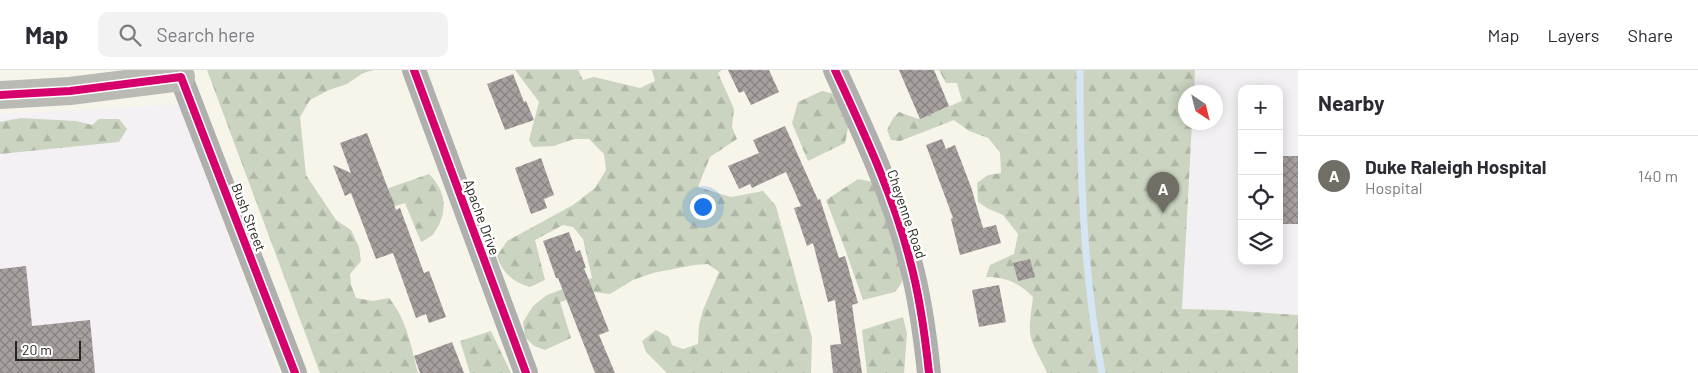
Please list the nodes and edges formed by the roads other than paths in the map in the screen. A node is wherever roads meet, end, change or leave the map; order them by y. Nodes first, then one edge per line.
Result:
1 (414, 70) edge
2 (835, 70) edge
3 (179, 74) edge
4 (0, 95) edge
5 (295, 373) edge
6 (526, 373) edge
7 (929, 373) edge

1 - 6 street, Apache Drive
2 - 7 street, Cheyenne Road
3 - 4 street
3 - 5 street, Bush Street

